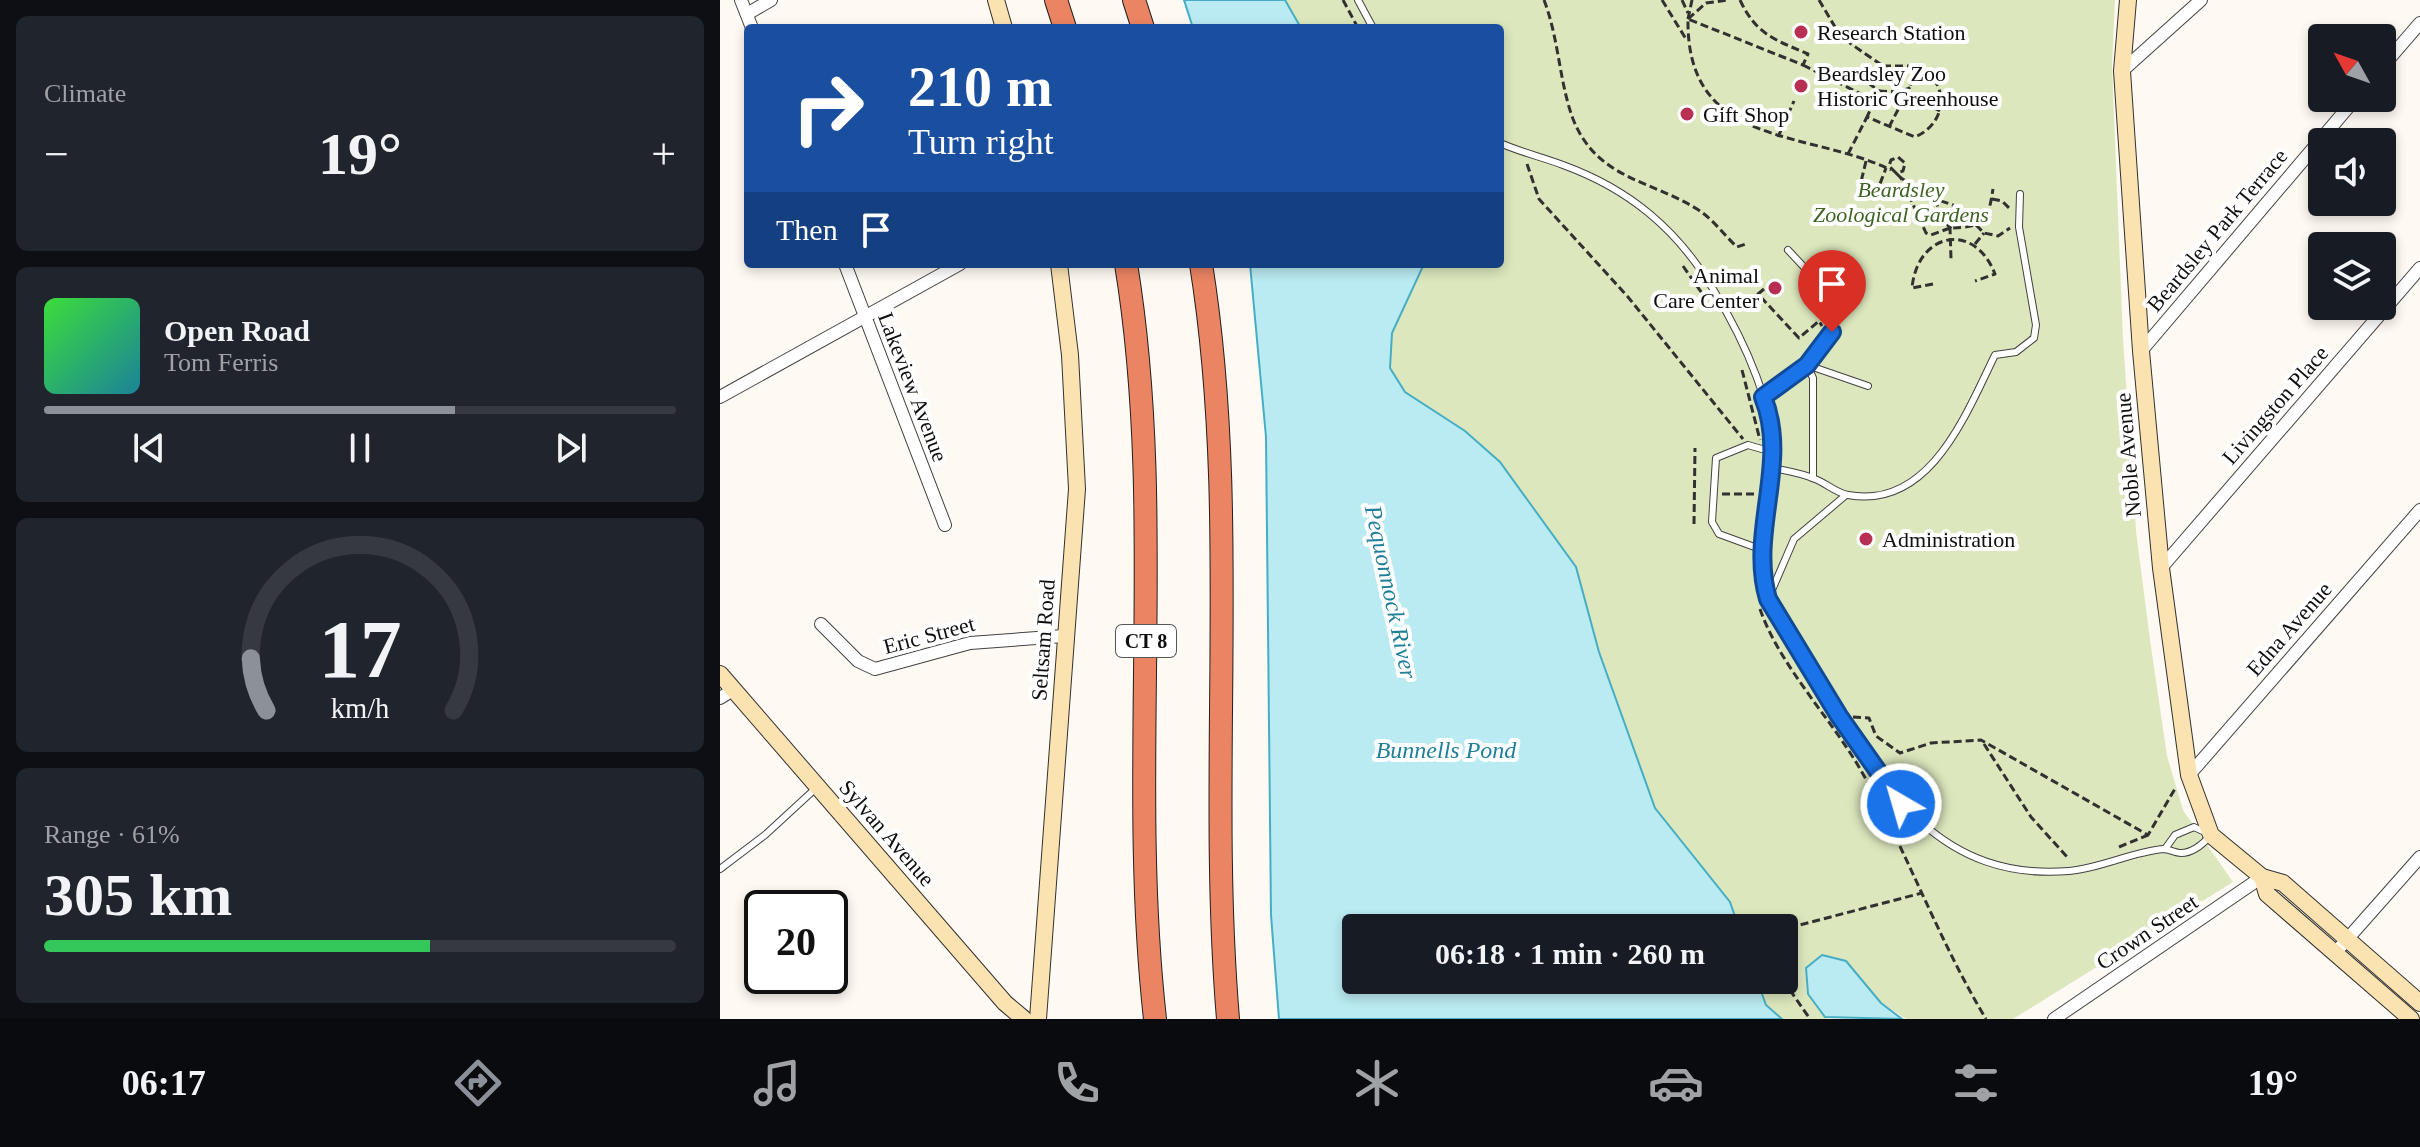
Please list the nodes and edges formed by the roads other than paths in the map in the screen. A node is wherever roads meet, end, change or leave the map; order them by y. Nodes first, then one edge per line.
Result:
1 (741, 0) edge
2 (771, 0) edge
3 (996, 0) edge
4 (1056, 0) edge
5 (1134, 0) edge
6 (1358, 0) edge
7 (2128, 0) edge
8 (2201, 0) edge
9 (747, 14) junction
10 (2420, 23) edge
11 (751, 24) edge
12 (1003, 24) edge
13 (1064, 24) edge
14 (1142, 24) edge
15 (1371, 24) edge
16 (2396, 51) edge
17 (2122, 71) junction
18 (2344, 112) edge
19 (1504, 144) edge
20 (2020, 194) dead end
21 (1788, 250) dead end
22 (846, 268) edge
23 (953, 268) edge
24 (1059, 268) edge
25 (1127, 268) edge
26 (1201, 268) edge
27 (2420, 268) edge
28 (864, 317) junction
29 (2141, 351) junction
30 (1807, 365) junction
31 (1868, 386) dead end
32 (720, 397) edge
33 (1763, 397) junction
34 (1772, 452) junction
35 (1773, 468) junction
36 (1813, 478) junction
37 (1846, 495) junction
38 (2420, 510) edge
39 (945, 525) dead end
40 (1760, 549) junction
41 (2161, 568) junction
42 (1768, 599) junction
43 (821, 624) dead end
44 (1064, 636) junction
45 (720, 674) edge
46 (727, 694) edge
47 (2190, 779) junction
48 (818, 787) junction
49 (2211, 835) junction
50 (2165, 849) junction
51 (2420, 857) edge
52 (720, 869) edge
53 (2262, 877) junction
54 (1223, 939) junction
55 (2347, 939) junction
56 (2335, 953) junction
57 (2420, 1003) edge
58 (1024, 1019) edge
59 (1038, 1019) edge
60 (1155, 1019) edge
61 (1228, 1019) edge
62 (1239, 1019) edge
63 (2054, 1019) edge
64 (2411, 1019) edge

1 - 9 street
2 - 9 street
3 - 12 main road
4 - 13 highway
5 - 14 highway
6 - 15 lane
7 - 17 main road, Noble Avenue
8 - 17 street
9 - 11 street
10 - 16 street
17 - 29 main road, Noble Avenue
18 - 29 street, Beardsley Park Terrace
19 - 33 lane
20 - 37 lane
21 - 30 lane
22 - 28 street, Lakeview Avenue
23 - 28 street
24 - 44 main road, Seltsam Road
25 - 60 highway, CT 8
26 - 54 highway
27 - 41 street, Livingston Place
28 - 32 street
28 - 39 street, Lakeview Avenue
29 - 41 main road, Noble Avenue
30 - 31 lane
30 - 33 lane
30 - 36 lane
33 - 34 lane
34 - 35 lane
34 - 40 lane
35 - 36 lane
35 - 40 lane
36 - 37 lane
37 - 42 lane
38 - 47 street, Edna Avenue
40 - 42 lane
41 - 47 main road, Noble Avenue
42 - 50 lane
43 - 44 street, Eric Street
44 - 59 main road, Seltsam Road
45 - 46 main road, Sylvan Avenue
46 - 48 main road, Sylvan Avenue
47 - 49 main road, Noble Avenue
48 - 52 lane
48 - 58 main road, Sylvan Avenue
49 - 50 lane
49 - 50 lane
49 - 53 main road, Noble Avenue
51 - 55 street
53 - 55 main road, Noble Avenue
53 - 56 main road, Noble Avenue
53 - 63 street, Crown Street
54 - 61 highway
54 - 62 highway
55 - 56 street
55 - 57 main road, Noble Avenue
56 - 64 main road, Noble Avenue

